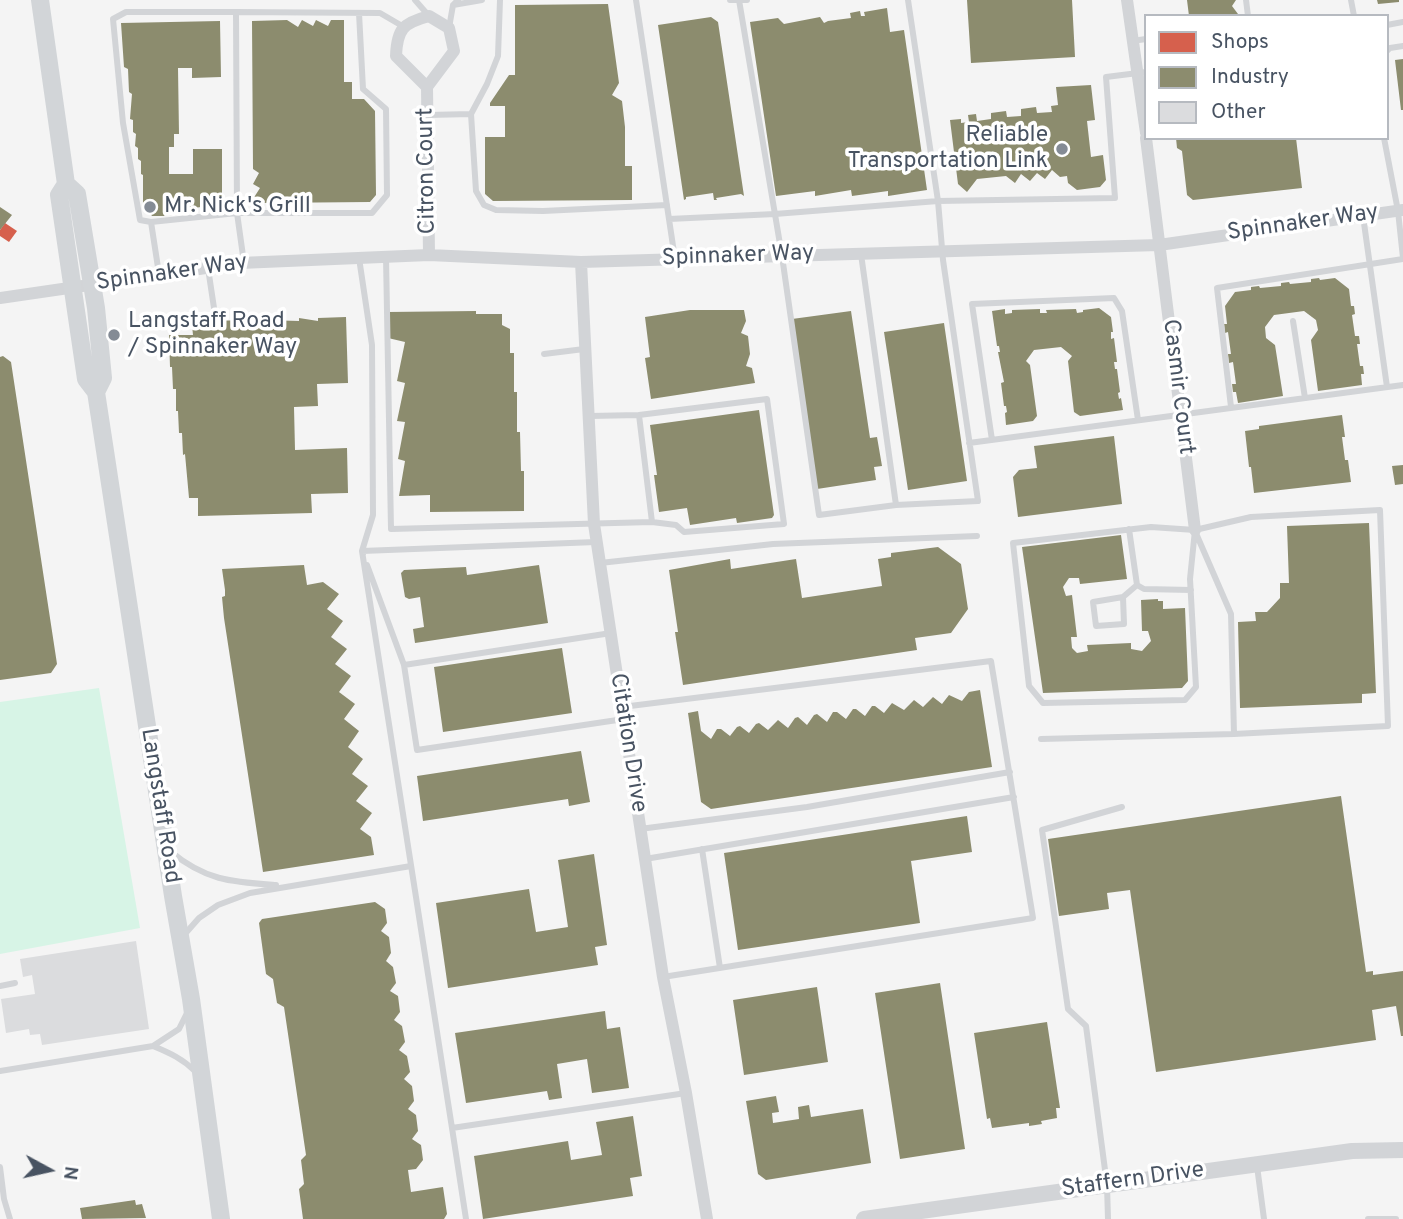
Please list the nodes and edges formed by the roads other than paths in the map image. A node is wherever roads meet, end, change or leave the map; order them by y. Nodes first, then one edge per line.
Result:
1 (40, 0) edge
2 (415, 0) edge
3 (482, 0) edge
4 (500, 0) edge
5 (636, 0) edge
6 (730, 0) edge
7 (747, 0) edge
8 (908, 0) edge
9 (1127, 0) edge
10 (739, 1) edge
11 (455, 3) edge
12 (236, 12) junction
13 (359, 13) junction
14 (429, 16) junction
15 (404, 27) junction
16 (449, 27) junction
17 (1139, 40) edge
18 (1142, 72) edge
19 (428, 87) junction
20 (1144, 102) edge
21 (471, 114) junction
22 (428, 115) junction
23 (1146, 140) edge
24 (1384, 140) edge
25 (66, 184) junction
26 (938, 201) junction
27 (667, 205) junction
28 (1401, 210) edge
29 (237, 213) junction
30 (775, 214) junction
31 (1363, 216) junction
32 (669, 219) junction
33 (151, 222) junction
34 (1158, 245) junction
35 (942, 251) junction
36 (861, 254) junction
37 (429, 255) junction
38 (782, 256) junction
39 (386, 257) junction
40 (359, 258) junction
41 (1403, 258) edge
42 (675, 259) junction
43 (581, 262) junction
44 (244, 263) junction
45 (1370, 263) junction
46 (208, 268) junction
47 (159, 275) junction
48 (93, 285) junction
49 (72, 289) junction
50 (0, 298) edge
51 (214, 308) dead end
52 (1293, 321) dead end
53 (586, 348) junction
54 (544, 354) dead end
55 (1403, 385) edge
56 (1387, 387) junction
57 (96, 392) junction
58 (1305, 398) junction
59 (1231, 407) junction
60 (1180, 414) junction
61 (639, 415) junction
62 (590, 416) junction
63 (1138, 420) junction
64 (992, 440) junction
65 (970, 443) junction
66 (897, 505) junction
67 (652, 522) junction
68 (594, 524) junction
69 (1129, 529) junction
70 (1195, 530) junction
71 (976, 536) dead end
72 (597, 542) junction
73 (362, 551) junction
74 (600, 563) junction
75 (1137, 585) junction
76 (1191, 590) junction
77 (1123, 597) junction
78 (611, 633) junction
79 (404, 665) junction
80 (623, 713) junction
81 (1234, 734) junction
82 (1041, 739) dead end
83 (1010, 772) junction
84 (1014, 797) junction
85 (1122, 807) dead end
86 (640, 830) junction
87 (166, 848) junction
88 (702, 849) junction
89 (645, 859) junction
90 (411, 866) junction
91 (285, 886) junction
92 (181, 940) junction
93 (720, 968) junction
94 (663, 977) junction
95 (15, 983) dead end
96 (0, 986) edge
97 (191, 999) junction
98 (153, 1046) junction
99 (0, 1071) edge
100 (201, 1078) junction
101 (686, 1093) junction
102 (452, 1128) junction
103 (1403, 1150) edge
104 (1257, 1164) junction
105 (0, 1167) edge
106 (1107, 1185) junction
107 (10, 1219) edge
108 (221, 1219) edge
109 (466, 1219) edge
110 (707, 1219) edge
111 (864, 1219) edge
112 (1108, 1219) edge
113 (1264, 1219) edge
114 (1368, 1219) edge
115 (1396, 1219) edge

1 - 25 main road, Langstaff Road
2 - 14 lane
3 - 11 lane
4 - 21 lane
5 - 27 lane
6 - 10 lane
7 - 10 lane
8 - 26 lane
9 - 17 street
10 - 30 lane
11 - 16 lane
12 - 13 lane
12 - 29 lane
12 - 33 lane
13 - 15 lane
13 - 29 lane
14 - 15 street
14 - 16 street
15 - 19 street, Citron Court
16 - 19 street, Citron Court
17 - 18 street
18 - 20 street
18 - 26 lane
19 - 22 street, Citron Court
21 - 22 lane
21 - 27 lane
22 - 37 street, Citron Court
23 - 34 street, Casmir Court
24 - 28 lane
25 - 48 main road, Langstaff Road
25 - 49 main road, Langstaff Road
26 - 30 lane
26 - 35 lane
27 - 32 lane
28 - 31 street, Spinnaker Way
28 - 41 lane
29 - 33 lane
29 - 44 lane
30 - 32 lane
30 - 38 lane
31 - 34 street, Spinnaker Way
31 - 45 lane
32 - 42 lane
33 - 47 lane
34 - 35 street, Spinnaker Way
34 - 60 street, Casmir Court
35 - 36 street, Spinnaker Way
35 - 65 lane
36 - 38 street, Spinnaker Way
36 - 66 lane
37 - 39 street, Spinnaker Way
37 - 43 street, Spinnaker Way
38 - 42 street, Spinnaker Way
38 - 66 lane
39 - 40 street, Spinnaker Way
39 - 68 lane
40 - 44 street, Spinnaker Way
40 - 73 lane
41 - 45 lane
42 - 43 street, Spinnaker Way
43 - 53 street, Citation Drive
44 - 46 street, Spinnaker Way
45 - 56 lane
45 - 59 lane
46 - 47 street, Spinnaker Way
46 - 51 lane
47 - 48 street, Spinnaker Way
48 - 49 street, Spinnaker Way
48 - 57 main road, Langstaff Road
49 - 50 street, Spinnaker Way
49 - 57 main road, Langstaff Road
52 - 58 lane
53 - 54 lane
53 - 62 street, Citation Drive
55 - 56 lane
56 - 58 lane
57 - 87 main road, Langstaff Road
58 - 59 lane
59 - 60 lane
60 - 63 lane
60 - 70 street, Casmir Court
61 - 62 lane
61 - 67 lane
61 - 67 lane
62 - 68 street, Citation Drive
63 - 64 lane
63 - 64 lane
64 - 65 lane
65 - 66 lane
67 - 68 lane
68 - 72 street, Citation Drive
69 - 70 lane
69 - 75 lane
69 - 76 lane
70 - 76 lane
70 - 81 lane
70 - 81 lane
71 - 74 lane
72 - 73 lane
72 - 74 street, Citation Drive
73 - 79 lane
73 - 90 lane
74 - 78 street, Citation Drive
75 - 76 lane
75 - 77 lane
77 - 77 lane
78 - 79 lane
78 - 80 street, Citation Drive
79 - 80 lane
80 - 83 lane
80 - 86 street, Citation Drive
81 - 82 lane
83 - 84 lane
83 - 86 lane
84 - 88 lane
84 - 93 lane
85 - 106 lane
86 - 89 street, Citation Drive
87 - 91 lane
87 - 92 main road, Langstaff Road
88 - 89 lane
88 - 93 lane
89 - 94 street, Citation Drive
90 - 91 lane
90 - 102 lane
91 - 92 lane
92 - 97 main road, Langstaff Road
93 - 94 lane
94 - 101 street, Citation Drive
95 - 96 lane
97 - 98 lane
97 - 100 main road, Langstaff Road
98 - 99 lane
98 - 100 lane
100 - 108 main road, Langstaff Road
101 - 102 lane
101 - 110 street, Citation Drive
102 - 109 lane
103 - 104 street, Staffern Drive
104 - 106 street, Staffern Drive
104 - 113 lane
105 - 107 lane
106 - 111 street, Staffern Drive
106 - 112 lane
114 - 115 lane

